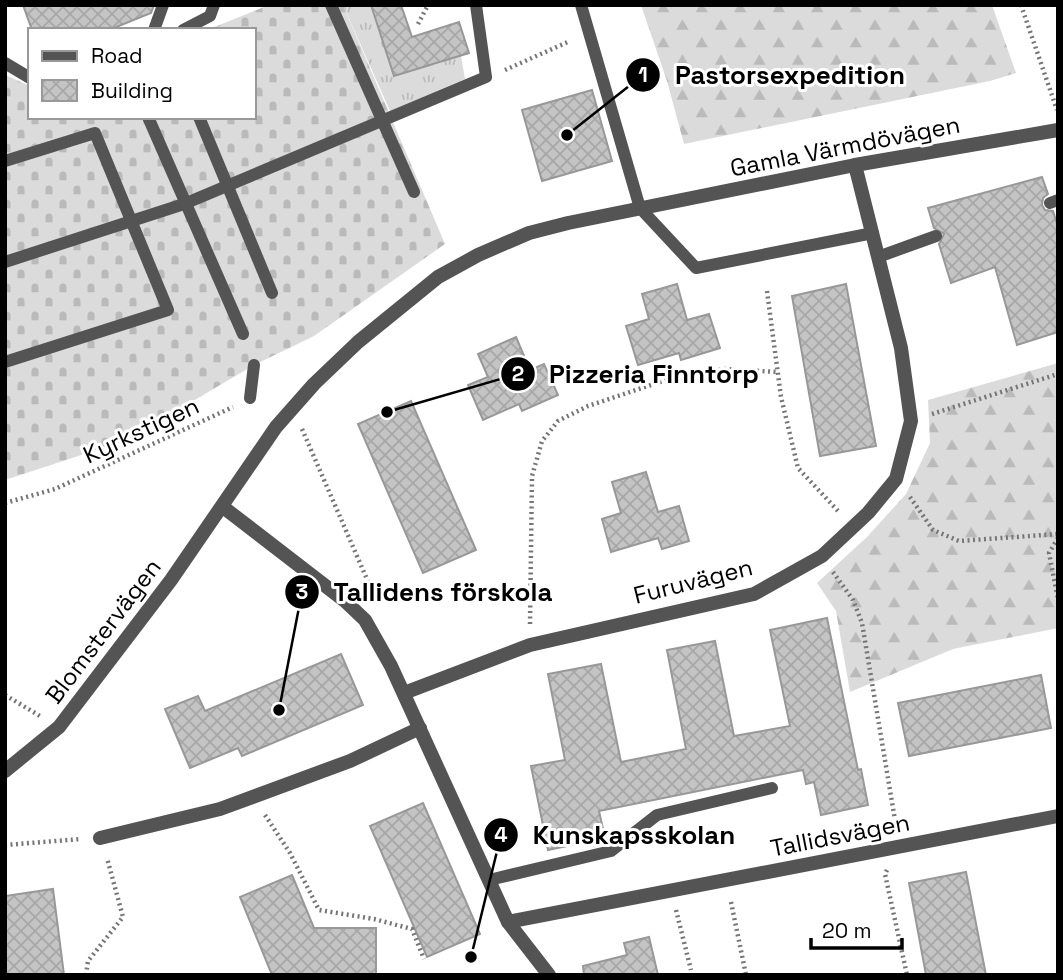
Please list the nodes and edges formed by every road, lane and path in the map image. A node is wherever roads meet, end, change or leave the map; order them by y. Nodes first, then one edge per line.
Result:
1 (163, 5) edge
2 (214, 5) edge
3 (331, 5) edge
4 (428, 5) edge
5 (476, 5) edge
6 (580, 5) edge
7 (1020, 5) edge
8 (418, 24) dead end
9 (155, 28) edge
10 (187, 28) edge
11 (574, 40) dead end
12 (5, 63) edge
13 (28, 77) edge
14 (485, 77) junction
15 (1058, 113) edge
16 (149, 119) edge
17 (200, 119) edge
18 (384, 120) junction
19 (1058, 130) edge
20 (5, 161) edge
21 (855, 165) junction
22 (228, 187) junction
23 (414, 192) dead end
24 (184, 204) junction
25 (640, 208) junction
26 (132, 221) junction
27 (873, 233) junction
28 (936, 236) dead end
29 (878, 257) junction
30 (5, 262) edge
31 (767, 291) dead end
32 (272, 293) dead end
33 (243, 334) dead end
34 (5, 362) edge
35 (254, 365) dead end
36 (778, 372) junction
37 (1058, 374) edge
38 (250, 398) joint
39 (288, 412) junction
40 (911, 421) junction
41 (896, 479) junction
42 (5, 503) edge
43 (223, 506) junction
44 (854, 526) junction
45 (1058, 536) edge
46 (822, 556) junction
47 (1058, 599) edge
48 (377, 607) dead end
49 (530, 645) junction
50 (404, 693) junction
51 (5, 695) edge
52 (58, 727) junction
53 (420, 728) junction
54 (5, 771) edge
55 (772, 788) dead end
56 (254, 797) junction
57 (1058, 816) edge
58 (100, 838) joint
59 (6, 844) edge
60 (899, 846) junction
61 (113, 875) dead end
62 (489, 880) junction
63 (726, 881) junction
64 (672, 891) junction
65 (508, 922) junction
66 (424, 959) dead end
67 (691, 970) dead end
68 (86, 975) edge
69 (548, 975) edge
70 (746, 975) edge
71 (907, 975) edge

1 - 9 lane
2 - 10 lane
3 - 18 lane
4 - 8 path
5 - 14 lane
6 - 25 lane
7 - 15 path
11 - 14 path
12 - 13 lane
14 - 18 lane
16 - 24 lane
17 - 22 lane
18 - 22 lane
18 - 23 lane
19 - 21 street, Gamla Värmdövägen
20 - 26 lane
21 - 25 street, Gamla Värmdövägen
21 - 27 street, Furuvägen
22 - 24 lane
22 - 32 lane
24 - 26 lane
24 - 33 lane
25 - 27 lane
25 - 39 street, Gamla Värmdövägen
26 - 30 lane
26 - 34 lane
27 - 29 street, Furuvägen
28 - 29 lane
29 - 40 street, Furuvägen
31 - 36 path
35 - 38 lane
36 - 44 path
36 - 49 path
37 - 40 path
38 - 42 path, Kyrkstigen
39 - 43 street, Gamla Värmdövägen
39 - 48 path
40 - 41 street, Furuvägen
41 - 44 street, Furuvägen
41 - 45 path
43 - 50 street
43 - 52 street, Blomstervägen
44 - 46 street, Furuvägen
45 - 47 path
46 - 49 street, Furuvägen
46 - 60 path
49 - 50 street, Furuvägen
50 - 53 street
51 - 52 path
52 - 54 street, Blomstervägen
53 - 56 street
53 - 62 street
55 - 62 lane
56 - 58 street
56 - 66 path
57 - 60 street, Tallidsvägen
58 - 59 path
60 - 63 street, Tallidsvägen
60 - 71 path
61 - 68 path
62 - 65 street
63 - 64 street, Tallidsvägen
63 - 70 path
64 - 65 street, Tallidsvägen
64 - 67 path
65 - 69 street

